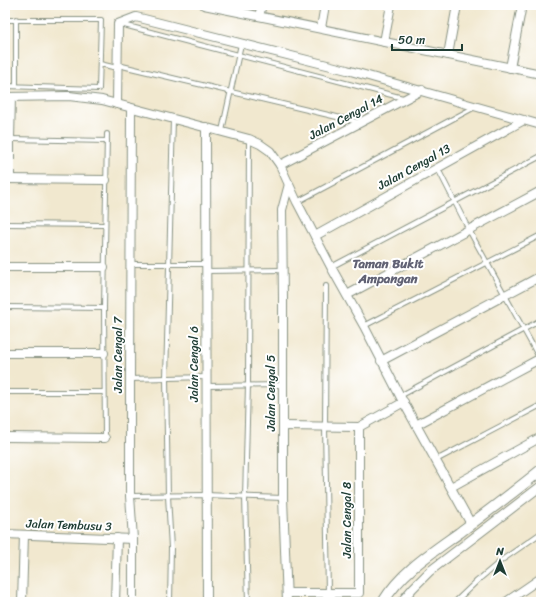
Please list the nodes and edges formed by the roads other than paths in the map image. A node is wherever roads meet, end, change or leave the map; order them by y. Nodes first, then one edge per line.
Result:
1 (204, 5) edge
2 (262, 5) edge
3 (325, 5) edge
4 (391, 5) edge
5 (457, 5) edge
6 (522, 5) edge
7 (259, 16) junction
8 (5, 20) edge
9 (16, 20) junction
10 (118, 24) junction
11 (321, 28) junction
12 (384, 42) junction
13 (241, 43) junction
14 (238, 55) junction
15 (448, 56) junction
16 (100, 64) junction
17 (117, 66) junction
18 (510, 68) junction
19 (541, 74) edge
20 (5, 86) edge
21 (16, 86) junction
22 (422, 90) junction
23 (230, 91) junction
24 (8, 97) edge
25 (406, 99) junction
26 (117, 104) junction
27 (477, 106) junction
28 (131, 109) junction
29 (173, 119) junction
30 (524, 120) junction
31 (361, 123) junction
32 (541, 125) edge
33 (206, 127) junction
34 (222, 131) junction
35 (107, 134) dead end
36 (10, 139) junction
37 (248, 139) junction
38 (107, 141) junction
39 (541, 156) edge
40 (280, 165) junction
41 (437, 167) junction
42 (7, 179) edge
43 (106, 180) junction
44 (289, 184) junction
45 (541, 191) edge
46 (455, 201) junction
47 (297, 202) junction
48 (5, 224) edge
49 (105, 225) junction
50 (469, 230) junction
51 (541, 235) edge
52 (315, 236) junction
53 (487, 262) junction
54 (169, 263) junction
55 (130, 264) junction
56 (5, 267) edge
57 (104, 267) junction
58 (207, 267) junction
59 (331, 267) junction
60 (247, 270) junction
61 (283, 270) junction
62 (541, 276) edge
63 (326, 286) dead end
64 (347, 295) junction
65 (506, 295) junction
66 (5, 307) edge
67 (104, 308) junction
68 (541, 320) edge
69 (364, 326) junction
70 (524, 329) junction
71 (5, 352) edge
72 (104, 353) junction
73 (541, 359) edge
74 (382, 361) junction
75 (206, 377) junction
76 (166, 378) junction
77 (130, 379) junction
78 (248, 385) junction
79 (283, 385) junction
80 (206, 386) junction
81 (5, 392) edge
82 (104, 392) junction
83 (402, 399) junction
84 (541, 404) edge
85 (416, 425) junction
86 (284, 426) junction
87 (325, 427) junction
88 (359, 427) junction
89 (5, 437) edge
90 (541, 437) edge
91 (105, 438) joint
92 (436, 460) junction
93 (541, 470) edge
94 (541, 486) edge
95 (451, 487) junction
96 (206, 495) junction
97 (130, 496) junction
98 (168, 496) junction
99 (245, 498) junction
100 (283, 498) junction
101 (471, 524) junction
102 (541, 533) edge
103 (5, 534) edge
104 (24, 535) junction
105 (117, 538) junction
106 (133, 539) junction
107 (541, 578) edge
108 (287, 593) junction
109 (328, 593) junction
110 (22, 602) edge
111 (115, 602) edge
112 (133, 602) edge
113 (170, 602) edge
114 (207, 602) edge
115 (248, 602) edge
116 (287, 602) edge
117 (383, 602) edge
118 (401, 602) edge
119 (455, 602) edge
120 (506, 602) edge

1 - 7 street
2 - 7 street
3 - 11 street
4 - 12 street
5 - 15 street
6 - 18 street
7 - 11 street
8 - 9 lane
9 - 16 lane
9 - 21 lane
10 - 13 street
10 - 14 lane
10 - 17 street
11 - 12 street
12 - 15 street
13 - 14 lane
13 - 22 street
14 - 23 lane
14 - 25 lane
15 - 18 street
16 - 17 lane
16 - 21 lane
17 - 23 lane
17 - 26 street
18 - 19 street
20 - 21 lane
22 - 25 street, Jalan Cengal 14
22 - 27 street
23 - 31 lane
23 - 34 lane
24 - 26 street
24 - 36 street
25 - 31 street, Jalan Cengal 14
26 - 28 street
27 - 30 street
27 - 47 lane
28 - 29 street
28 - 55 street, Jalan Cengal 7
29 - 33 street
29 - 54 lane
30 - 32 street
30 - 41 street, Jalan Cengal 13
31 - 40 street, Jalan Cengal 14
33 - 34 street
33 - 58 street, Jalan Cengal 6
34 - 37 street
35 - 38 lane
36 - 38 lane
36 - 42 street
37 - 40 street
37 - 60 lane
38 - 43 lane
39 - 46 lane
40 - 44 street
41 - 46 lane
41 - 52 street, Jalan Cengal 13
42 - 43 street
43 - 49 lane
44 - 47 street
44 - 61 street, Jalan Cengal 5
45 - 50 street
46 - 50 lane
46 - 59 lane
47 - 52 street
48 - 49 lane
49 - 57 lane
50 - 53 lane
50 - 64 street
51 - 53 lane
52 - 59 street
53 - 65 lane
53 - 69 lane
54 - 55 lane
54 - 58 lane
54 - 76 lane
55 - 77 street, Jalan Cengal 7
56 - 57 street
57 - 67 lane
58 - 60 lane
58 - 75 street, Jalan Cengal 6
59 - 64 street
60 - 61 lane
60 - 78 lane
61 - 79 street, Jalan Cengal 5
62 - 65 street
63 - 87 lane
64 - 69 street
65 - 70 lane
65 - 74 street
66 - 67 lane
67 - 72 lane
68 - 70 lane
69 - 74 street
70 - 73 lane
70 - 83 lane
71 - 72 street
72 - 82 lane
73 - 85 street
74 - 83 street
75 - 76 lane
75 - 80 street, Jalan Cengal 6
76 - 77 lane
76 - 98 lane
77 - 97 street, Jalan Cengal 7
78 - 79 lane
78 - 80 lane
78 - 99 lane
79 - 86 street, Jalan Cengal 5
80 - 96 street, Jalan Cengal 6
81 - 82 lane
82 - 91 lane
83 - 85 street
83 - 88 street
84 - 92 lane
85 - 92 street
86 - 87 street
86 - 100 street, Jalan Cengal 5
87 - 88 street
87 - 109 lane
88 - 109 street, Jalan Cengal 8
89 - 91 street
90 - 95 street
92 - 95 street
93 - 101 street
94 - 118 street
95 - 101 street
96 - 98 lane
96 - 99 lane
96 - 114 street, Jalan Cengal 6
97 - 98 lane
97 - 106 street, Jalan Cengal 7
98 - 113 lane
99 - 100 lane
99 - 115 lane
100 - 108 street, Jalan Cengal 5
101 - 117 street
102 - 119 lane
103 - 104 street, Jalan Tembusu 3
104 - 105 street, Jalan Tembusu 3
104 - 110 street
105 - 106 street, Jalan Tembusu 3
105 - 111 street
106 - 112 street, Jalan Cengal 7
107 - 120 street
108 - 109 street, Jalan Cengal 8
108 - 116 street, Jalan Cengal 5

